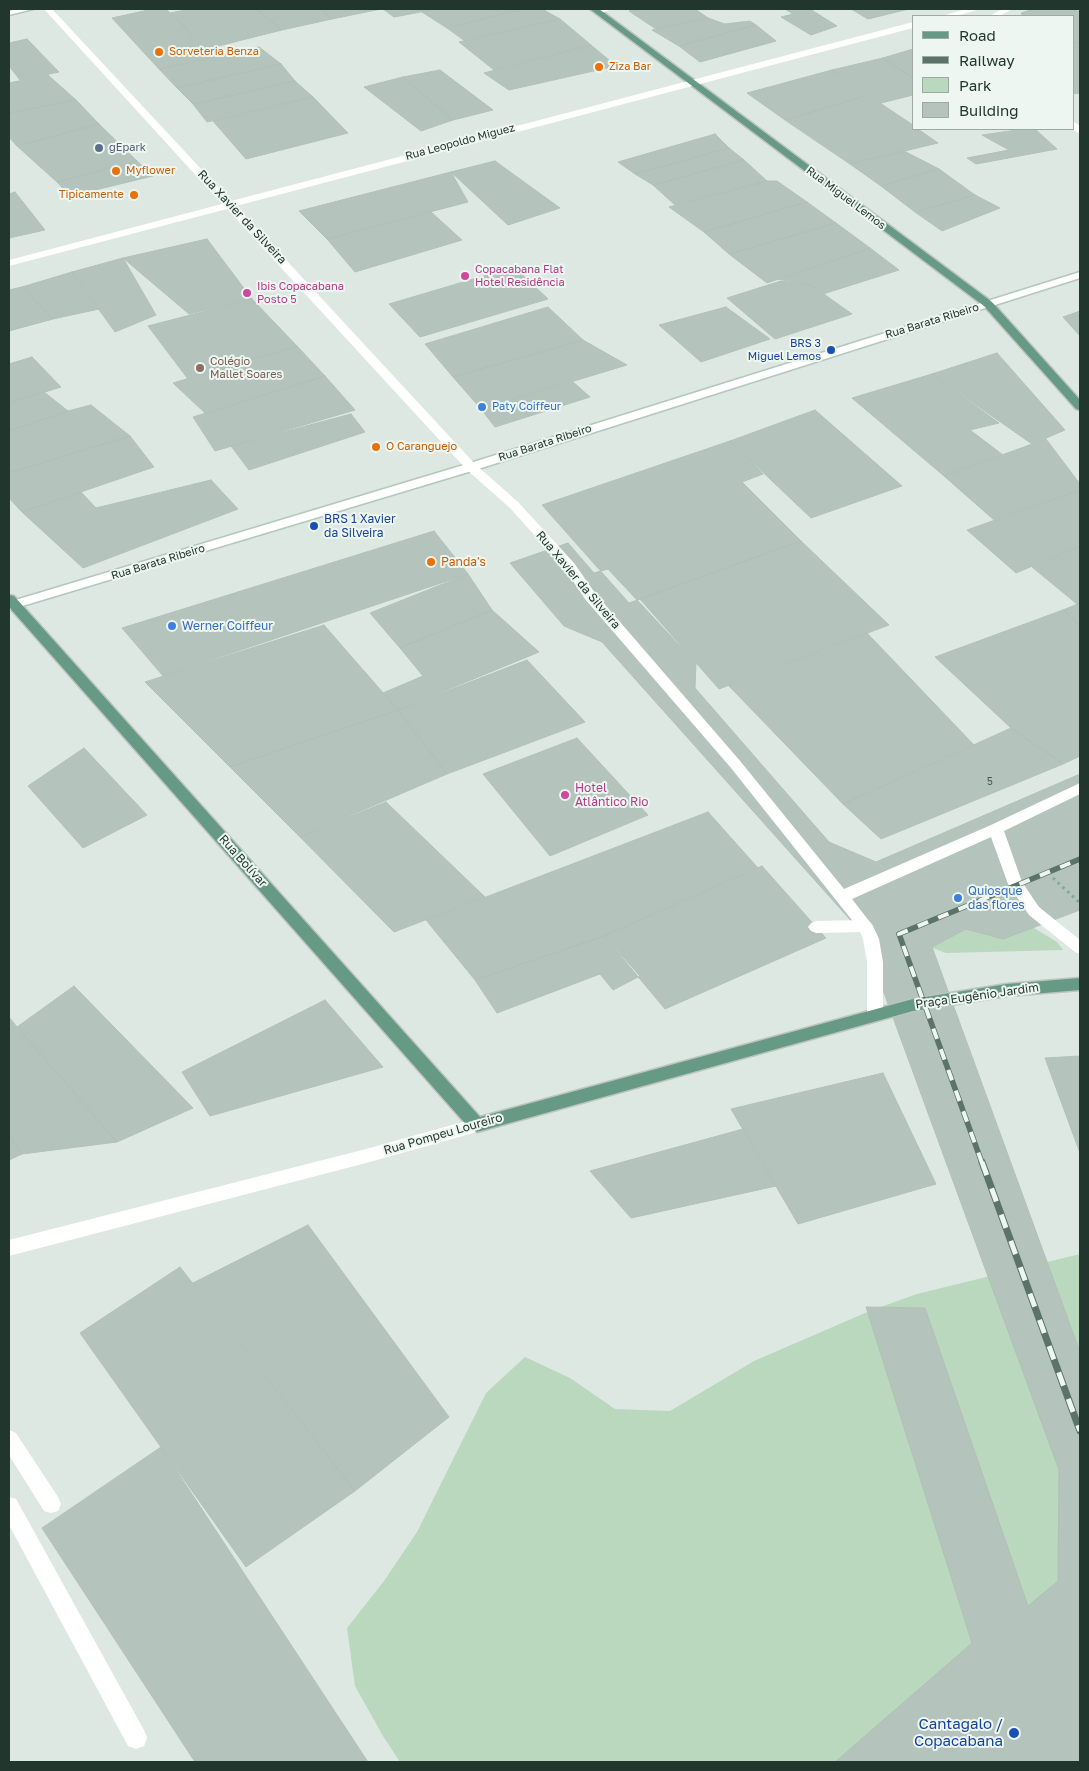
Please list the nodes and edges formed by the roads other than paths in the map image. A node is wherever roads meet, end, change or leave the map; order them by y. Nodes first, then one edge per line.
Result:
1 (29, 9) edge
2 (48, 9) edge
3 (609, 9) edge
4 (976, 9) edge
5 (1008, 9) edge
6 (596, 10) edge
7 (9, 13) edge
8 (950, 15) edge
9 (996, 15) edge
10 (912, 25) edge
11 (692, 82) junction
12 (229, 203) junction
13 (9, 263) edge
14 (1080, 275) edge
15 (988, 304) junction
16 (1080, 407) edge
17 (471, 467) junction
18 (11, 603) edge
19 (1080, 788) edge
20 (996, 829) junction
21 (841, 897) junction
22 (865, 926) junction
23 (816, 927) dead end
24 (1080, 948) edge
25 (1080, 984) edge
26 (875, 1014) junction
27 (477, 1125) junction
28 (9, 1248) edge
29 (9, 1439) edge
30 (51, 1504) dead end
31 (9, 1506) edge
32 (136, 1738) dead end

1 - 7 street
2 - 12 street, Rua Xavier da Silveira
3 - 6 street
4 - 8 street
5 - 9 street
6 - 11 main road, Rua Miguel Lemos
10 - 11 street, Rua Leopoldo Miguez
11 - 12 street, Rua Leopoldo Miguez
11 - 15 main road, Rua Miguel Lemos
12 - 13 street, Rua Leopoldo Miguez
12 - 17 street, Rua Xavier da Silveira
14 - 15 street, Rua Barata Ribeiro
15 - 16 main road, Rua Miguel Lemos
15 - 17 street, Rua Barata Ribeiro
17 - 18 street, Rua Barata Ribeiro
17 - 21 street, Rua Xavier da Silveira
18 - 27 main road, Rua Bolívar
19 - 20 street
20 - 21 street
20 - 24 street
21 - 22 street, Rua Xavier da Silveira
22 - 23 street
22 - 26 street, Rua Xavier da Silveira
25 - 26 main road, Praça Eugênio Jardim
26 - 27 main road, Rua Pompeu Loureiro
27 - 28 street, Rua Pompeu Loureiro
29 - 30 street
31 - 32 street

